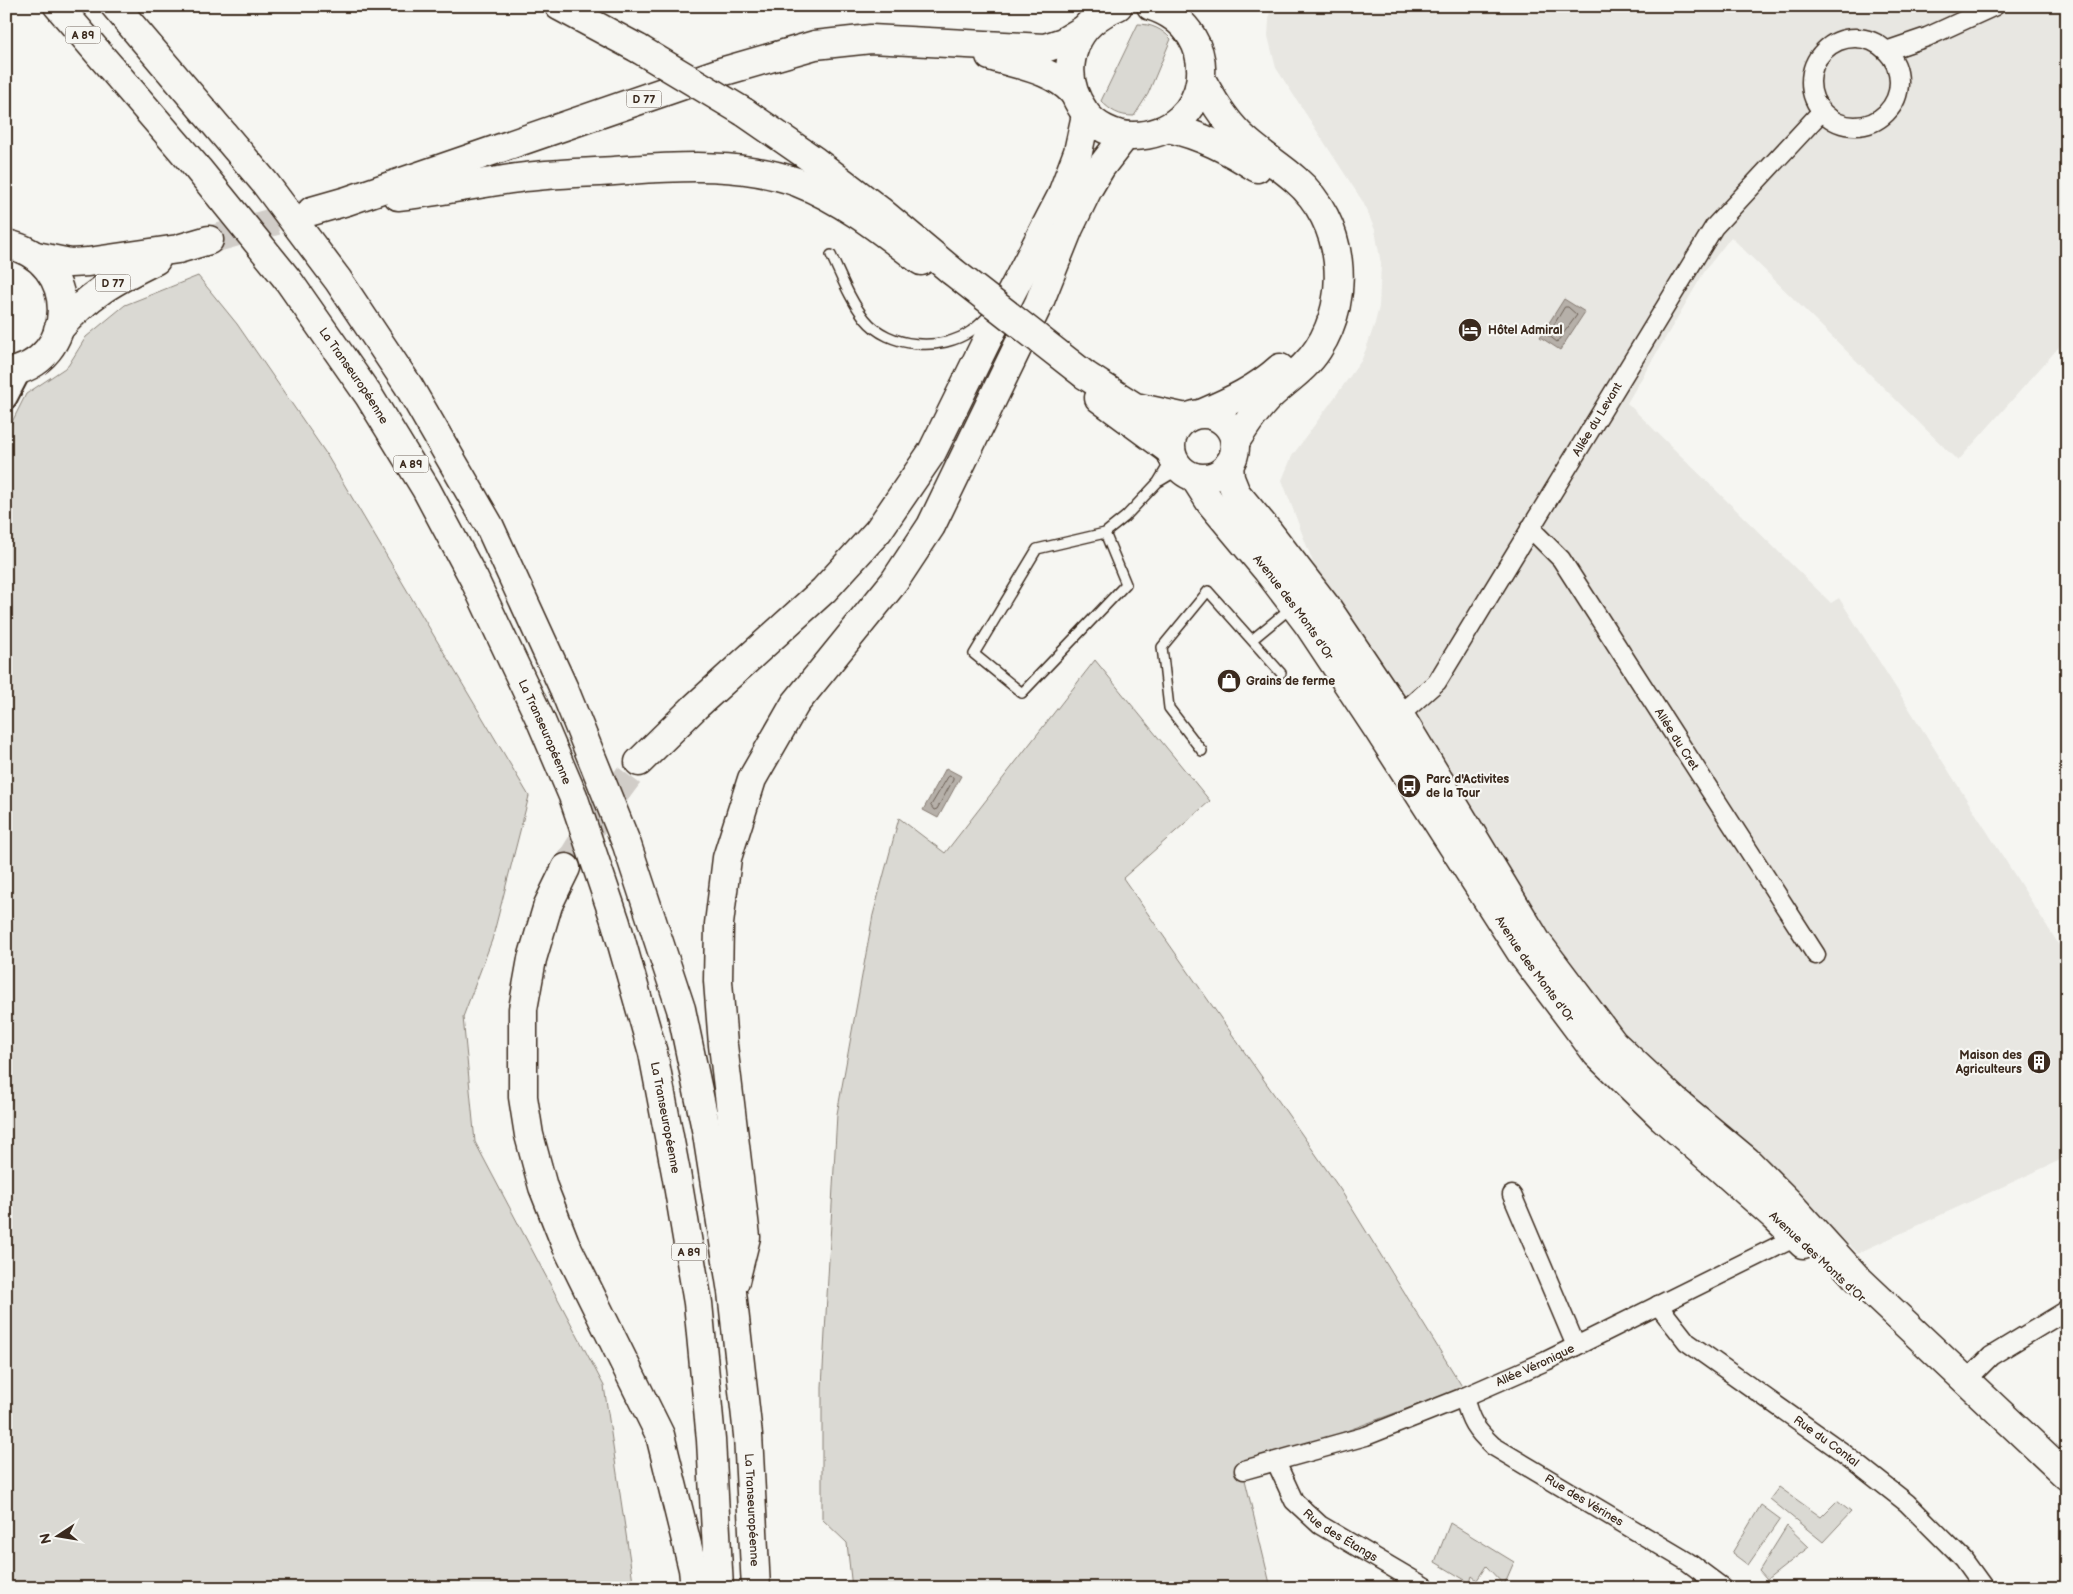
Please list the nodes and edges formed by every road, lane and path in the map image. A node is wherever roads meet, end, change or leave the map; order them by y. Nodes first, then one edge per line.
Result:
1 (58, 6) edge
2 (115, 6) edge
3 (559, 6) edge
4 (1118, 6) edge
5 (1151, 6) edge
6 (1194, 6) edge
7 (1995, 6) edge
8 (1083, 30) junction
9 (1191, 34) junction
10 (950, 44) junction
11 (1886, 51) junction
12 (1201, 79) junction
13 (1073, 92) junction
14 (1821, 112) junction
15 (1086, 115) junction
16 (1168, 128) junction
17 (1125, 136) junction
18 (347, 202) junction
19 (312, 211) tunnel mouth
20 (209, 240) tunnel mouth
21 (6, 244) edge
22 (178, 249) junction
23 (831, 255) dead end
24 (36, 256) junction
25 (948, 275) junction
26 (1009, 298) junction
27 (58, 330) junction
28 (14, 371) edge
29 (1081, 379) junction
30 (6, 398) edge
31 (1195, 416) junction
32 (1232, 453) junction
33 (1183, 467) junction
34 (1158, 482) junction
35 (1530, 528) junction
36 (1105, 533) junction
37 (1303, 597) junction
38 (1253, 639) junction
39 (1281, 673) dead end
40 (1390, 723) junction
41 (1202, 751) dead end
42 (639, 762) tunnel mouth
43 (566, 868) tunnel mouth
44 (1816, 954) dead end
45 (1512, 1195) dead end
46 (1804, 1233) junction
47 (732, 1292) junction
48 (1658, 1305) junction
49 (2067, 1310) edge
50 (1576, 1346) junction
51 (1967, 1380) junction
52 (1464, 1397) junction
53 (1276, 1462) junction
54 (1244, 1470) dead end
55 (2067, 1476) edge
56 (695, 1588) edge
57 (719, 1588) edge
58 (756, 1588) edge
59 (1427, 1588) edge
60 (1723, 1588) edge
61 (1984, 1588) edge

1 - 57 main road, La Transeuropéenne / A 89
2 - 47 main road, La Transeuropéenne / A 89
3 - 25 main road, bridge
4 - 8 main road
5 - 9 main road
6 - 9 main road
7 - 11 street
8 - 10 main road, D 77
8 - 13 main road
9 - 12 main road
10 - 13 main road, D 77
10 - 18 main road, D 77
11 - 14 street
11 - 14 street
12 - 16 main road
12 - 32 main road
13 - 15 main road
14 - 35 street, Allée du Levant
15 - 17 main road
15 - 26 main road
16 - 17 main road
16 - 31 main road
17 - 47 main road
18 - 19 main road, D 77
18 - 25 main road
20 - 22 main road, D 77
21 - 24 main road
22 - 24 main road, D 77
22 - 27 main road, D 77
23 - 26 lane
24 - 27 main road
25 - 29 main road, bridge
26 - 42 main road
27 - 28 main road
28 - 30 street
29 - 31 main road
29 - 33 main road
31 - 32 main road
31 - 33 main road
32 - 33 main road
32 - 37 main road, Avenue des Monts d'Or
33 - 34 lane
33 - 34 lane
33 - 37 main road, Avenue des Monts d'Or
34 - 36 lane
35 - 40 street, Allée du Levant
35 - 44 street, Allée du Cret
36 - 36 lane
37 - 38 lane
37 - 40 main road, Avenue des Monts d'Or
38 - 39 lane
38 - 41 lane
40 - 46 main road, Avenue des Monts d'Or
43 - 56 main road
45 - 50 street
46 - 48 street, Allée Véronique
46 - 51 main road, Avenue des Monts d'Or
47 - 58 main road, La Transeuropéenne / A 89
48 - 50 street, Allée Véronique
48 - 61 street, Rue du Contal
49 - 51 street
50 - 52 street, Allée Véronique
51 - 55 main road, Avenue des Monts d'Or
52 - 53 street, Allée Véronique
52 - 60 street, Rue des Vérines
53 - 54 street, Allée Véronique
53 - 59 street, Rue des Étangs

